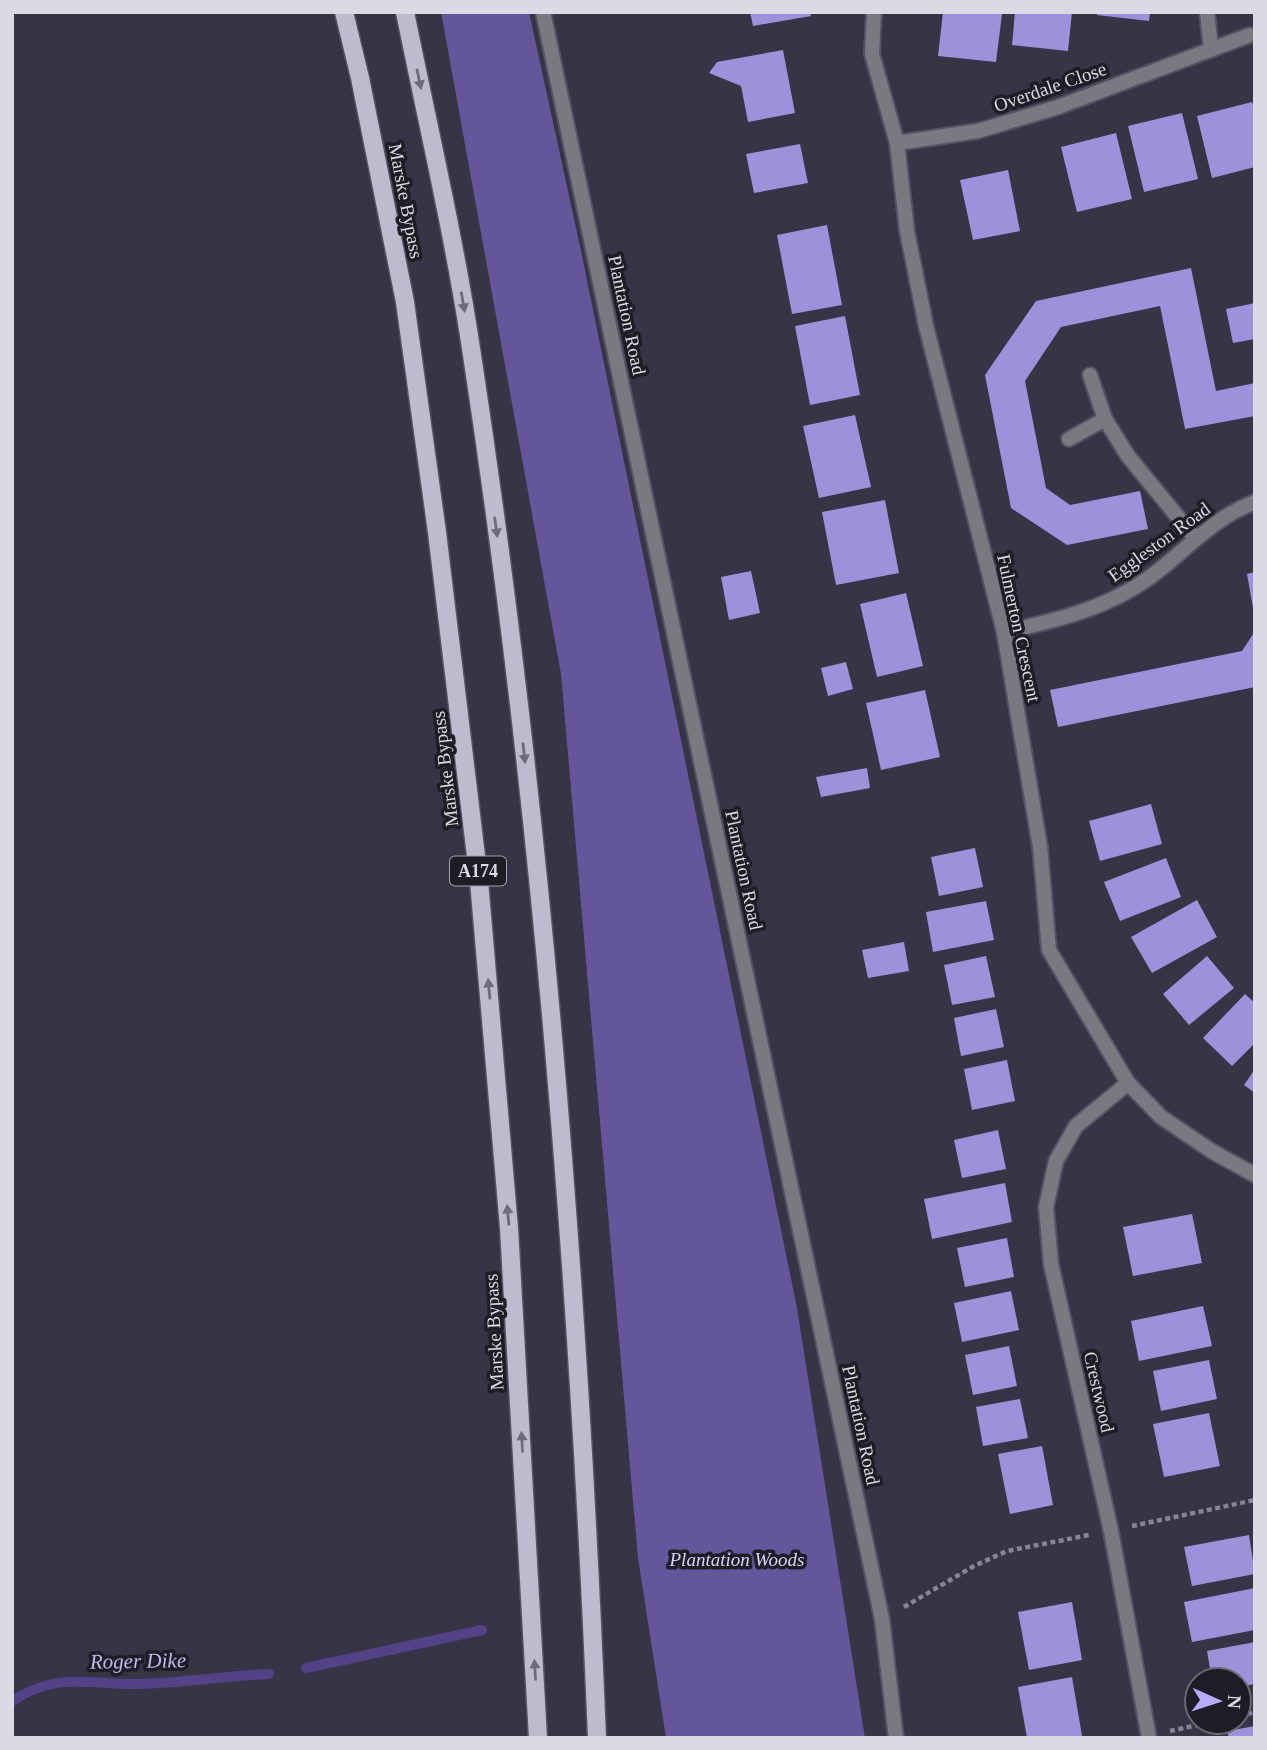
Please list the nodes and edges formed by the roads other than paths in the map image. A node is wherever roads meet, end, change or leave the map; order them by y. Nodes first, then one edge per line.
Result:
1 (344, 12) edge
2 (405, 12) edge
3 (543, 12) edge
4 (874, 12) edge
5 (1207, 12) edge
6 (1250, 35) dead end
7 (1211, 49) junction
8 (897, 144) junction
9 (1090, 375) dead end
10 (1105, 419) junction
11 (1069, 439) dead end
12 (1255, 502) edge
13 (1195, 538) junction
14 (1004, 632) junction
15 (1128, 1083) junction
16 (1255, 1175) edge
17 (1148, 1737) edge
18 (538, 1738) edge
19 (597, 1738) edge
20 (896, 1738) edge

18 -> 1 main road, Marske Bypass / A174
2 -> 19 main road, Marske Bypass
3 - 20 street, Plantation Road
4 - 8 street, Fulmerton Crescent
5 - 7 street
6 - 7 street, Overdale Close
7 - 8 street, Overdale Close
8 - 14 street, Fulmerton Crescent
9 - 10 street
10 - 11 street
10 - 13 street
12 - 13 street, Eggleston Road
13 - 14 street, Eggleston Road
14 - 15 street, Fulmerton Crescent
15 - 16 street, Fulmerton Crescent
15 - 17 street, Crestwood

